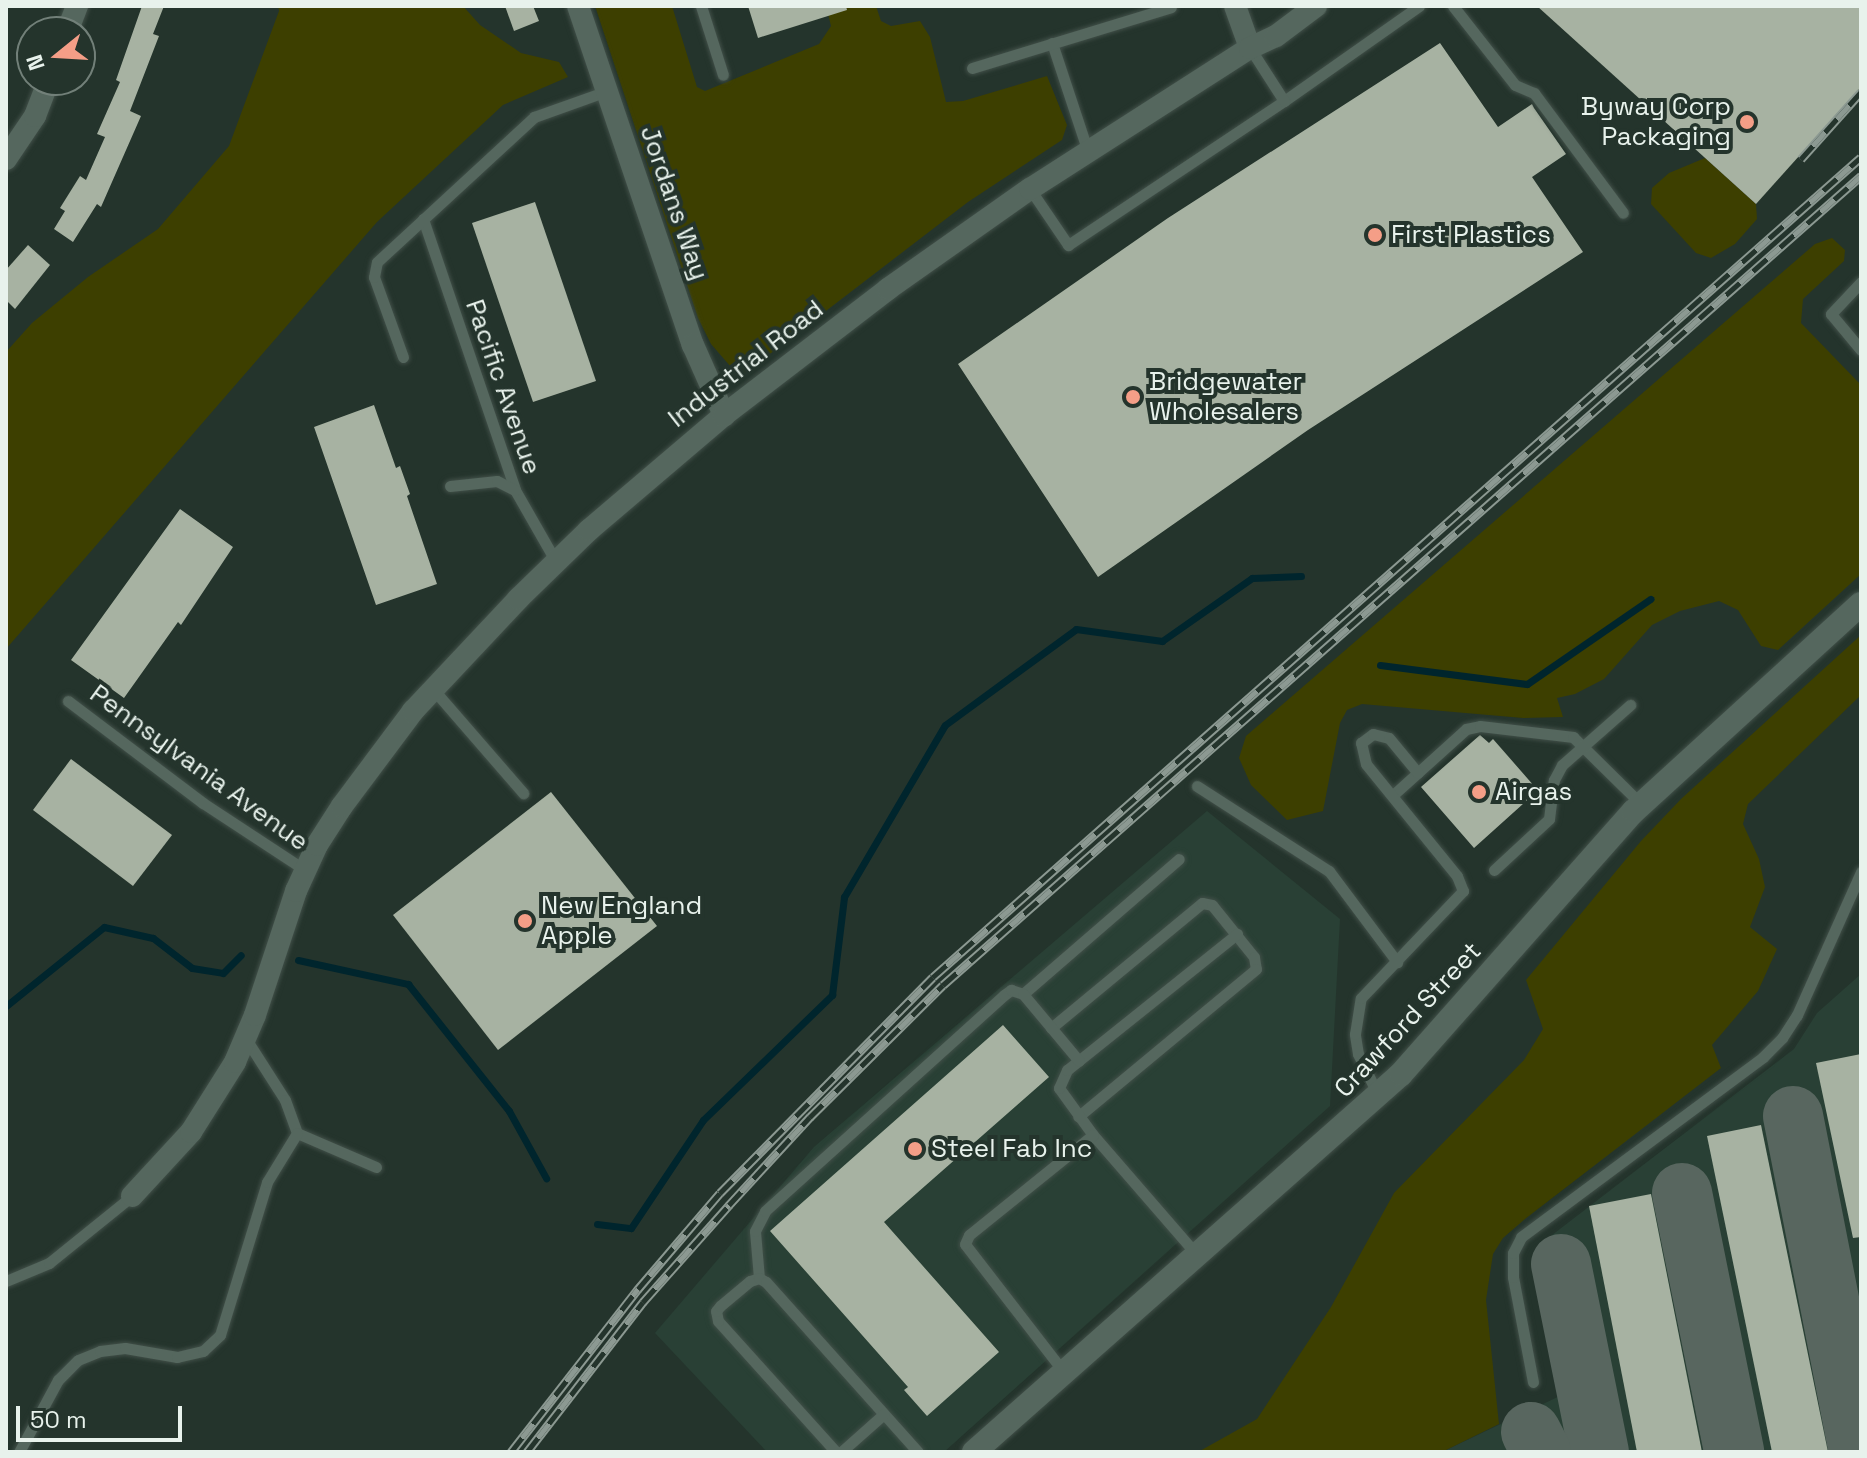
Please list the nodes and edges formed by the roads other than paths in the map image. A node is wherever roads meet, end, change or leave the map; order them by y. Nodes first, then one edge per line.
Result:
1 (578, 6) edge
2 (701, 6) edge
3 (1235, 6) edge
4 (1316, 6) edge
5 (1419, 6) edge
6 (1453, 6) edge
7 (1171, 7) edge
8 (1052, 43) junction
9 (1250, 48) junction
10 (972, 68) dead end
11 (723, 75) dead end
12 (607, 91) junction
13 (43, 96) edge
14 (1284, 101) junction
15 (1088, 152) junction
16 (6, 159) edge
17 (1030, 189) junction
18 (1623, 213) dead end
19 (423, 219) junction
20 (1861, 282) edge
21 (1861, 350) edge
22 (403, 357) dead end
23 (724, 415) junction
24 (450, 486) dead end
25 (515, 490) junction
26 (556, 562) junction
27 (1861, 604) edge
28 (433, 689) junction
29 (68, 701) dead end
30 (1630, 705) dead end
31 (1584, 745) junction
32 (1418, 773) junction
33 (1197, 786) dead end
34 (523, 793) dead end
35 (1393, 795) junction
36 (1641, 804) junction
37 (1179, 859) dead end
38 (305, 870) junction
39 (1494, 870) dead end
40 (1861, 872) edge
41 (1237, 934) junction
42 (1397, 962) junction
43 (1023, 994) junction
44 (1051, 1028) junction
45 (246, 1039) junction
46 (1079, 1061) junction
47 (1379, 1096) junction
48 (1078, 1117) junction
49 (297, 1133) junction
50 (1093, 1135) junction
51 (376, 1167) dead end
52 (132, 1196) joint
53 (1198, 1256) junction
54 (759, 1278) junction
55 (6, 1281) edge
56 (1063, 1371) junction
57 (1533, 1382) dead end
58 (884, 1414) junction
59 (19, 1452) edge
60 (839, 1452) edge
61 (918, 1452) edge
62 (974, 1452) edge

1 - 12 street, Jordans Way
2 - 11 lane
3 - 9 street
4 - 9 street, Industrial Road
5 - 14 lane
6 - 18 lane
7 - 8 lane
8 - 10 lane
8 - 15 lane
9 - 14 lane
9 - 15 street, Industrial Road
12 - 19 lane
12 - 23 street, Jordans Way
13 - 16 street
14 - 17 lane
15 - 17 street, Industrial Road
17 - 23 street, Industrial Road
19 - 22 lane
19 - 25 lane, Pacific Avenue
20 - 21 lane
23 - 26 street, Industrial Road
24 - 25 lane
25 - 26 lane, Pacific Avenue
26 - 28 street, Industrial Road
27 - 36 main road, Crawford Street
28 - 34 lane
28 - 38 street, Industrial Road
29 - 38 lane, Pennsylvania Avenue
30 - 31 lane
31 - 32 lane
31 - 36 lane
31 - 39 lane
32 - 35 lane
32 - 35 lane
33 - 42 lane
35 - 42 lane
36 - 47 main road, Crawford Street
37 - 43 lane
38 - 45 street, Industrial Road
40 - 57 lane
41 - 44 lane
41 - 46 lane
41 - 48 lane
42 - 47 lane
43 - 44 lane
43 - 54 lane
44 - 46 lane
45 - 49 lane
45 - 52 street, Industrial Road
46 - 48 lane
47 - 53 main road, Crawford Street
48 - 50 lane
49 - 51 lane
49 - 59 lane
50 - 53 lane
50 - 56 lane
52 - 55 lane
53 - 56 main road, Crawford Street
54 - 58 lane
54 - 60 lane
56 - 62 main road, Crawford Street
58 - 60 lane
58 - 61 lane

